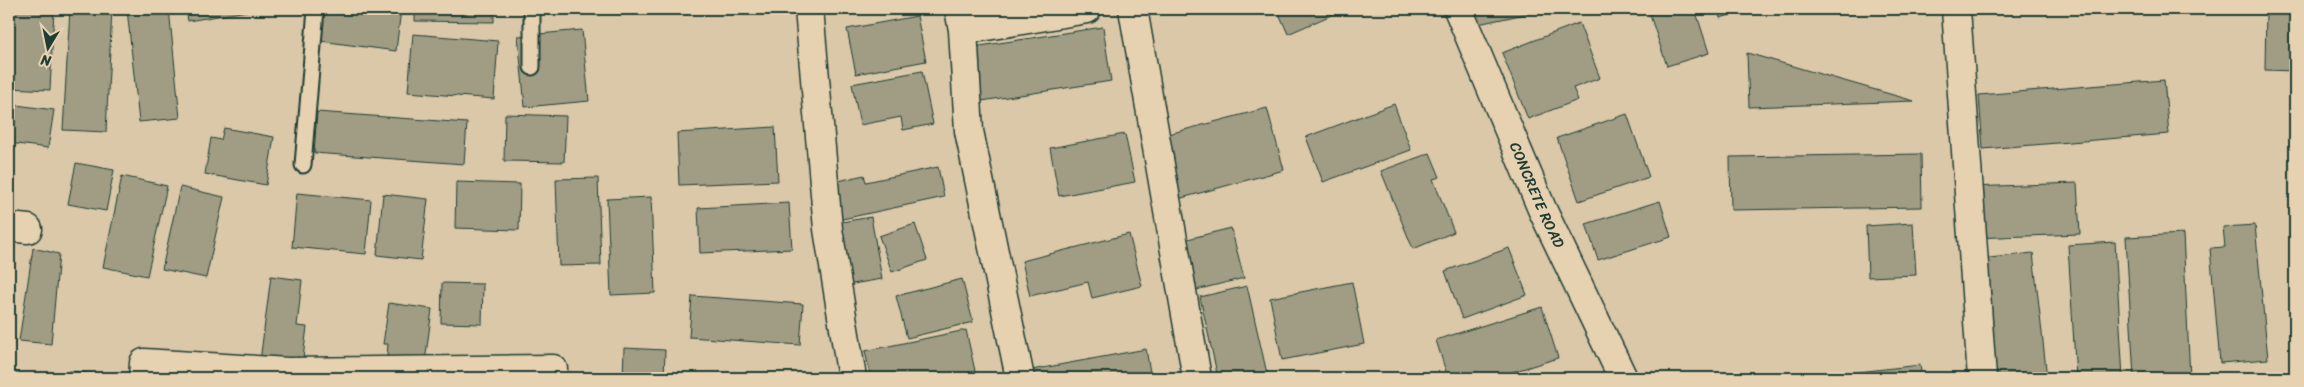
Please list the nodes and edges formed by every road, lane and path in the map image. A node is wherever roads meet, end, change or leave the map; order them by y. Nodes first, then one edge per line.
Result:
1 (316, 9) edge
2 (532, 9) edge
3 (810, 9) edge
4 (1086, 9) edge
5 (1133, 9) edge
6 (1458, 9) edge
7 (1956, 9) edge
8 (961, 19) edge
9 (532, 67) dead end
10 (303, 165) dead end
11 (288, 375) edge
12 (143, 378) edge
13 (552, 378) edge
14 (852, 378) edge
15 (1020, 378) edge
16 (1197, 378) edge
17 (1624, 378) edge
18 (1982, 378) edge

1 - 10 lane
2 - 9 lane
3 - 14 street
4 - 8 street
5 - 16 street
6 - 17 street, CONCRETE ROAD
7 - 18 street
8 - 15 street
11 - 12 street
11 - 13 street

